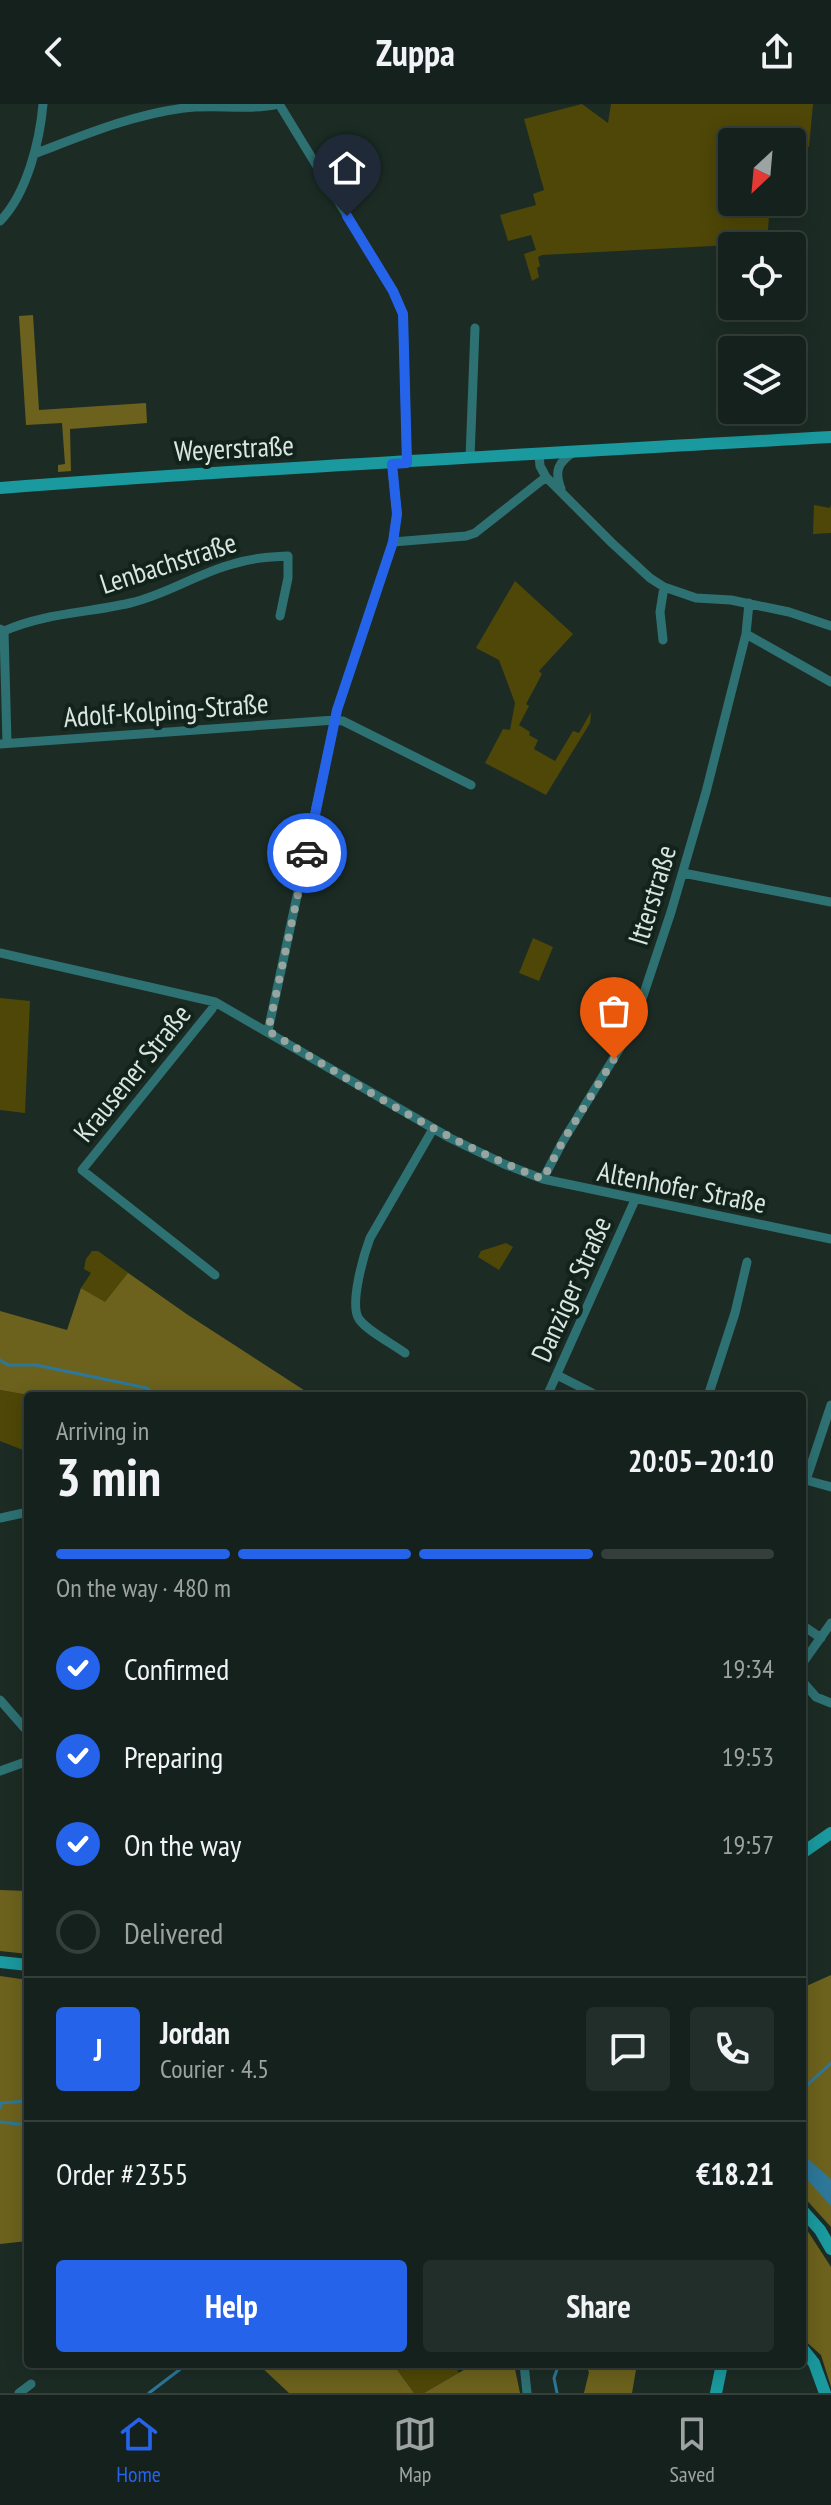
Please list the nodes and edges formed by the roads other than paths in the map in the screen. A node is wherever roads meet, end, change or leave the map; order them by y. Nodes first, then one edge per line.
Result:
1 (43, 104) edge
2 (279, 104) edge
3 (34, 154) junction
4 (0, 221) edge
5 (475, 328) dead end
6 (831, 437) edge
7 (574, 452) junction
8 (539, 455) junction
9 (470, 458) junction
10 (407, 463) junction
11 (392, 464) junction
12 (546, 477) junction
13 (0, 488) edge
14 (562, 492) junction
15 (393, 542) junction
16 (664, 587) junction
17 (749, 603) junction
18 (280, 616) dead end
19 (831, 626) edge
20 (2, 630) edge
21 (746, 634) junction
22 (663, 640) dead end
23 (831, 682) edge
24 (335, 720) junction
25 (4, 743) edge
26 (471, 785) dead end
27 (683, 873) junction
28 (831, 902) edge
29 (0, 953) edge
30 (215, 1002) junction
31 (268, 1031) junction
32 (433, 1129) junction
33 (543, 1179) junction
34 (635, 1200) junction
35 (831, 1239) edge
36 (747, 1262) dead end
37 (215, 1275) dead end
38 (405, 1353) dead end
39 (557, 1375) junction
40 (549, 1392) edge
41 (590, 1392) edge
42 (709, 1392) edge
43 (831, 1405) edge
44 (806, 1474) edge
45 (806, 1481) edge
46 (831, 1487) edge
47 (24, 1513) edge
48 (0, 1518) edge
49 (831, 1623) edge
50 (806, 1628) edge
51 (821, 1638) junction
52 (806, 1659) edge
53 (806, 1686) edge
54 (0, 1700) edge
55 (831, 1703) edge
56 (24, 1727) edge
57 (24, 1762) edge
58 (0, 1771) edge
59 (831, 1833) edge
60 (806, 1850) edge
61 (0, 1962) edge
62 (24, 1965) edge
63 (806, 2214) edge
64 (831, 2249) edge
65 (806, 2353) edge
66 (524, 2368) edge
67 (721, 2368) edge
68 (31, 2384) dead end
69 (19, 2393) edge
70 (527, 2393) edge
71 (716, 2393) edge
72 (825, 2393) edge

1 - 3 street
2 - 3 street
2 - 10 street
3 - 4 street
5 - 9 street
6 - 7 main road, Weyerstraße
7 - 8 main road, Weyerstraße
7 - 14 street
8 - 9 main road, Weyerstraße
8 - 12 street
9 - 10 main road, Weyerstraße
10 - 11 main road, Weyerstraße
11 - 13 main road, Weyerstraße
11 - 15 street
12 - 14 street
12 - 15 street
14 - 16 street
15 - 24 street
16 - 17 street
16 - 22 street
17 - 19 street
17 - 21 street, Itterstraße
18 - 20 street, Lenbachstraße
20 - 25 street
21 - 23 street
21 - 27 street, Itterstraße
24 - 25 street, Adolf-Kolping-Straße
24 - 26 street
24 - 31 street
27 - 28 street
27 - 33 street, Itterstraße
29 - 30 street, Altenhofer Straße
30 - 31 street, Altenhofer Straße
30 - 37 street, Krausener Straße
31 - 32 street, Altenhofer Straße
32 - 33 street, Altenhofer Straße
32 - 38 street
33 - 34 street, Altenhofer Straße
34 - 35 street, Altenhofer Straße
34 - 39 street, Danziger Straße
36 - 42 street
39 - 40 street, Danziger Straße
39 - 41 street
43 - 44 street
45 - 46 street
47 - 48 street
49 - 51 street
50 - 51 street
51 - 52 street
53 - 55 street
54 - 56 street
57 - 58 street
59 - 60 main road
61 - 62 main road
63 - 64 main road
65 - 72 main road
66 - 70 street
67 - 71 main road
68 - 69 street

